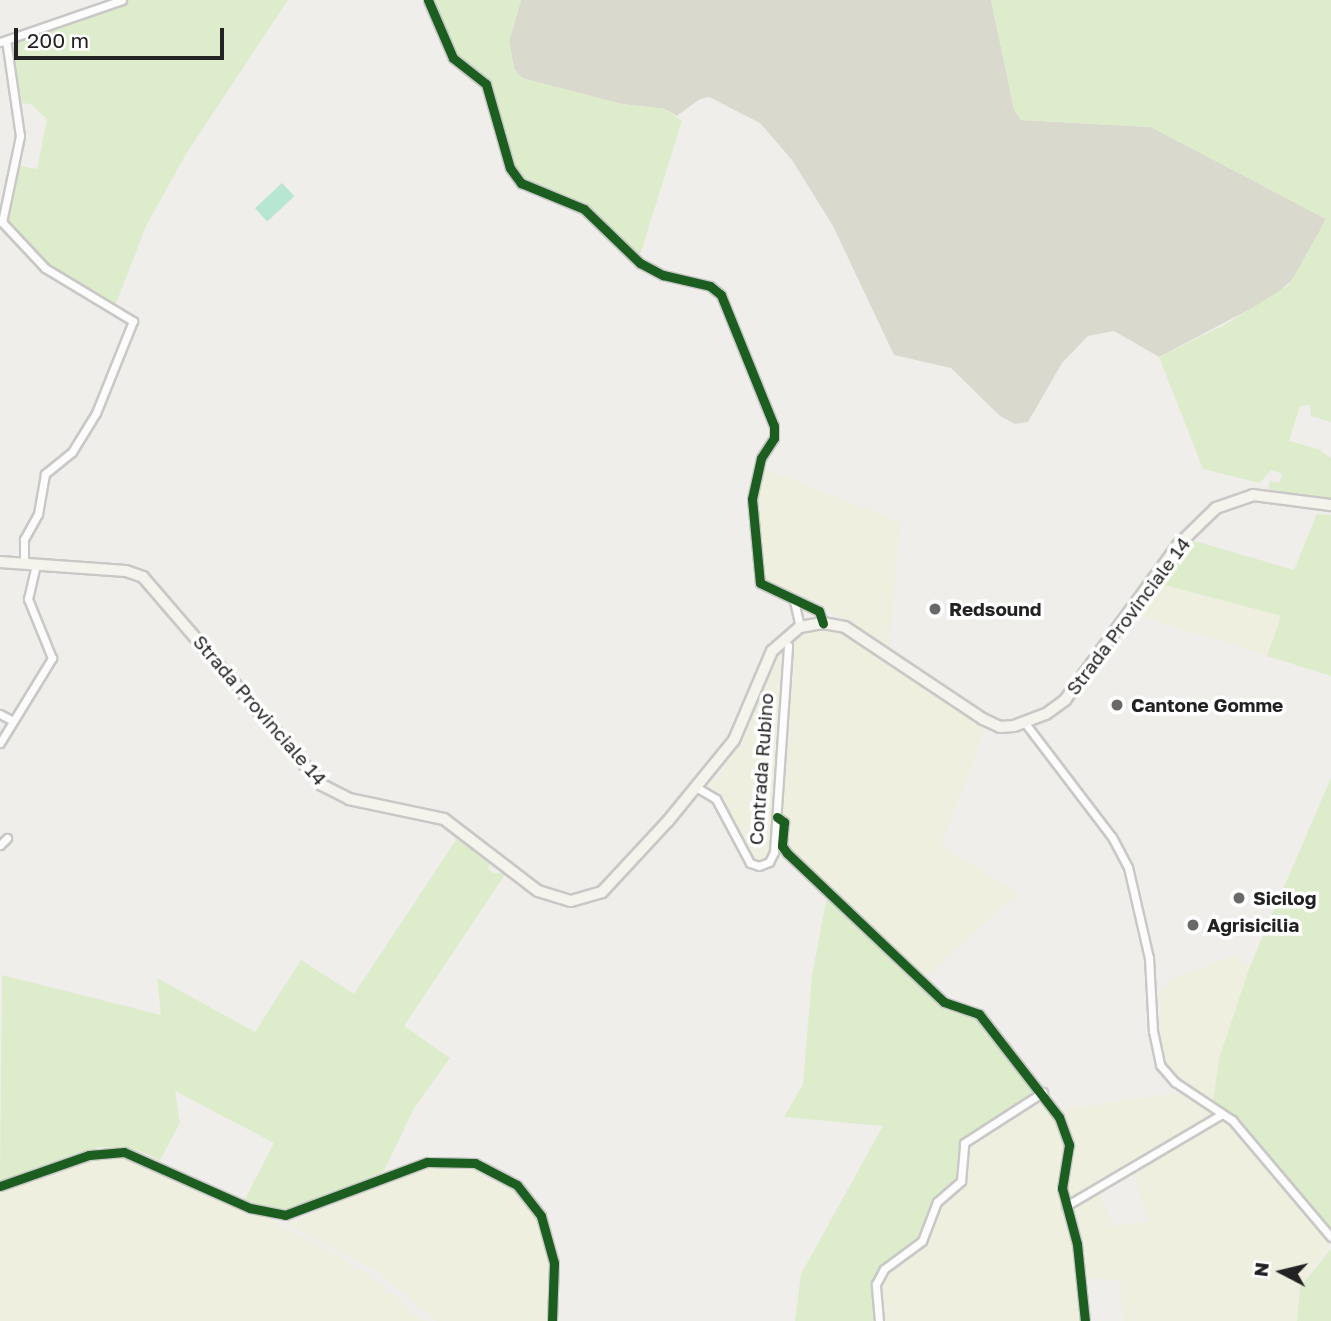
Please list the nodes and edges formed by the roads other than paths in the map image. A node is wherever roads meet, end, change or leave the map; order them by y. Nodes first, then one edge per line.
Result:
1 (122, 0) edge
2 (428, 0) edge
3 (3, 41) edge
4 (1331, 506) edge
5 (0, 562) edge
6 (24, 564) junction
7 (36, 564) junction
8 (794, 601) junction
9 (823, 622) junction
10 (800, 627) junction
11 (788, 645) dead end
12 (0, 714) edge
13 (13, 721) junction
14 (1025, 723) junction
15 (0, 743) edge
16 (696, 787) junction
17 (777, 817) junction
18 (7, 838) dead end
19 (0, 845) edge
20 (1043, 1092) junction
21 (1222, 1114) junction
22 (0, 1186) edge
23 (1066, 1206) junction
24 (1331, 1237) edge
25 (552, 1321) edge
26 (880, 1321) edge
27 (1085, 1321) edge

1 - 3 street
2 - 8 street
3 - 6 street
4 - 14 main road, Strada Provinciale 14
5 - 6 main road, Strada Provinciale 14
6 - 7 main road, Strada Provinciale 14
7 - 13 street
7 - 16 main road, Strada Provinciale 14
8 - 9 street
8 - 10 street
9 - 10 main road, Strada Provinciale 14
9 - 14 main road, Strada Provinciale 14
10 - 16 main road, Strada Provinciale 14
11 - 17 street, Contrada Rubino
12 - 13 street
13 - 15 street
14 - 21 street
16 - 17 street, Contrada Rubino
17 - 20 street
18 - 19 street
20 - 23 street
20 - 26 street
21 - 23 street
21 - 24 street
22 - 25 street
23 - 27 street

